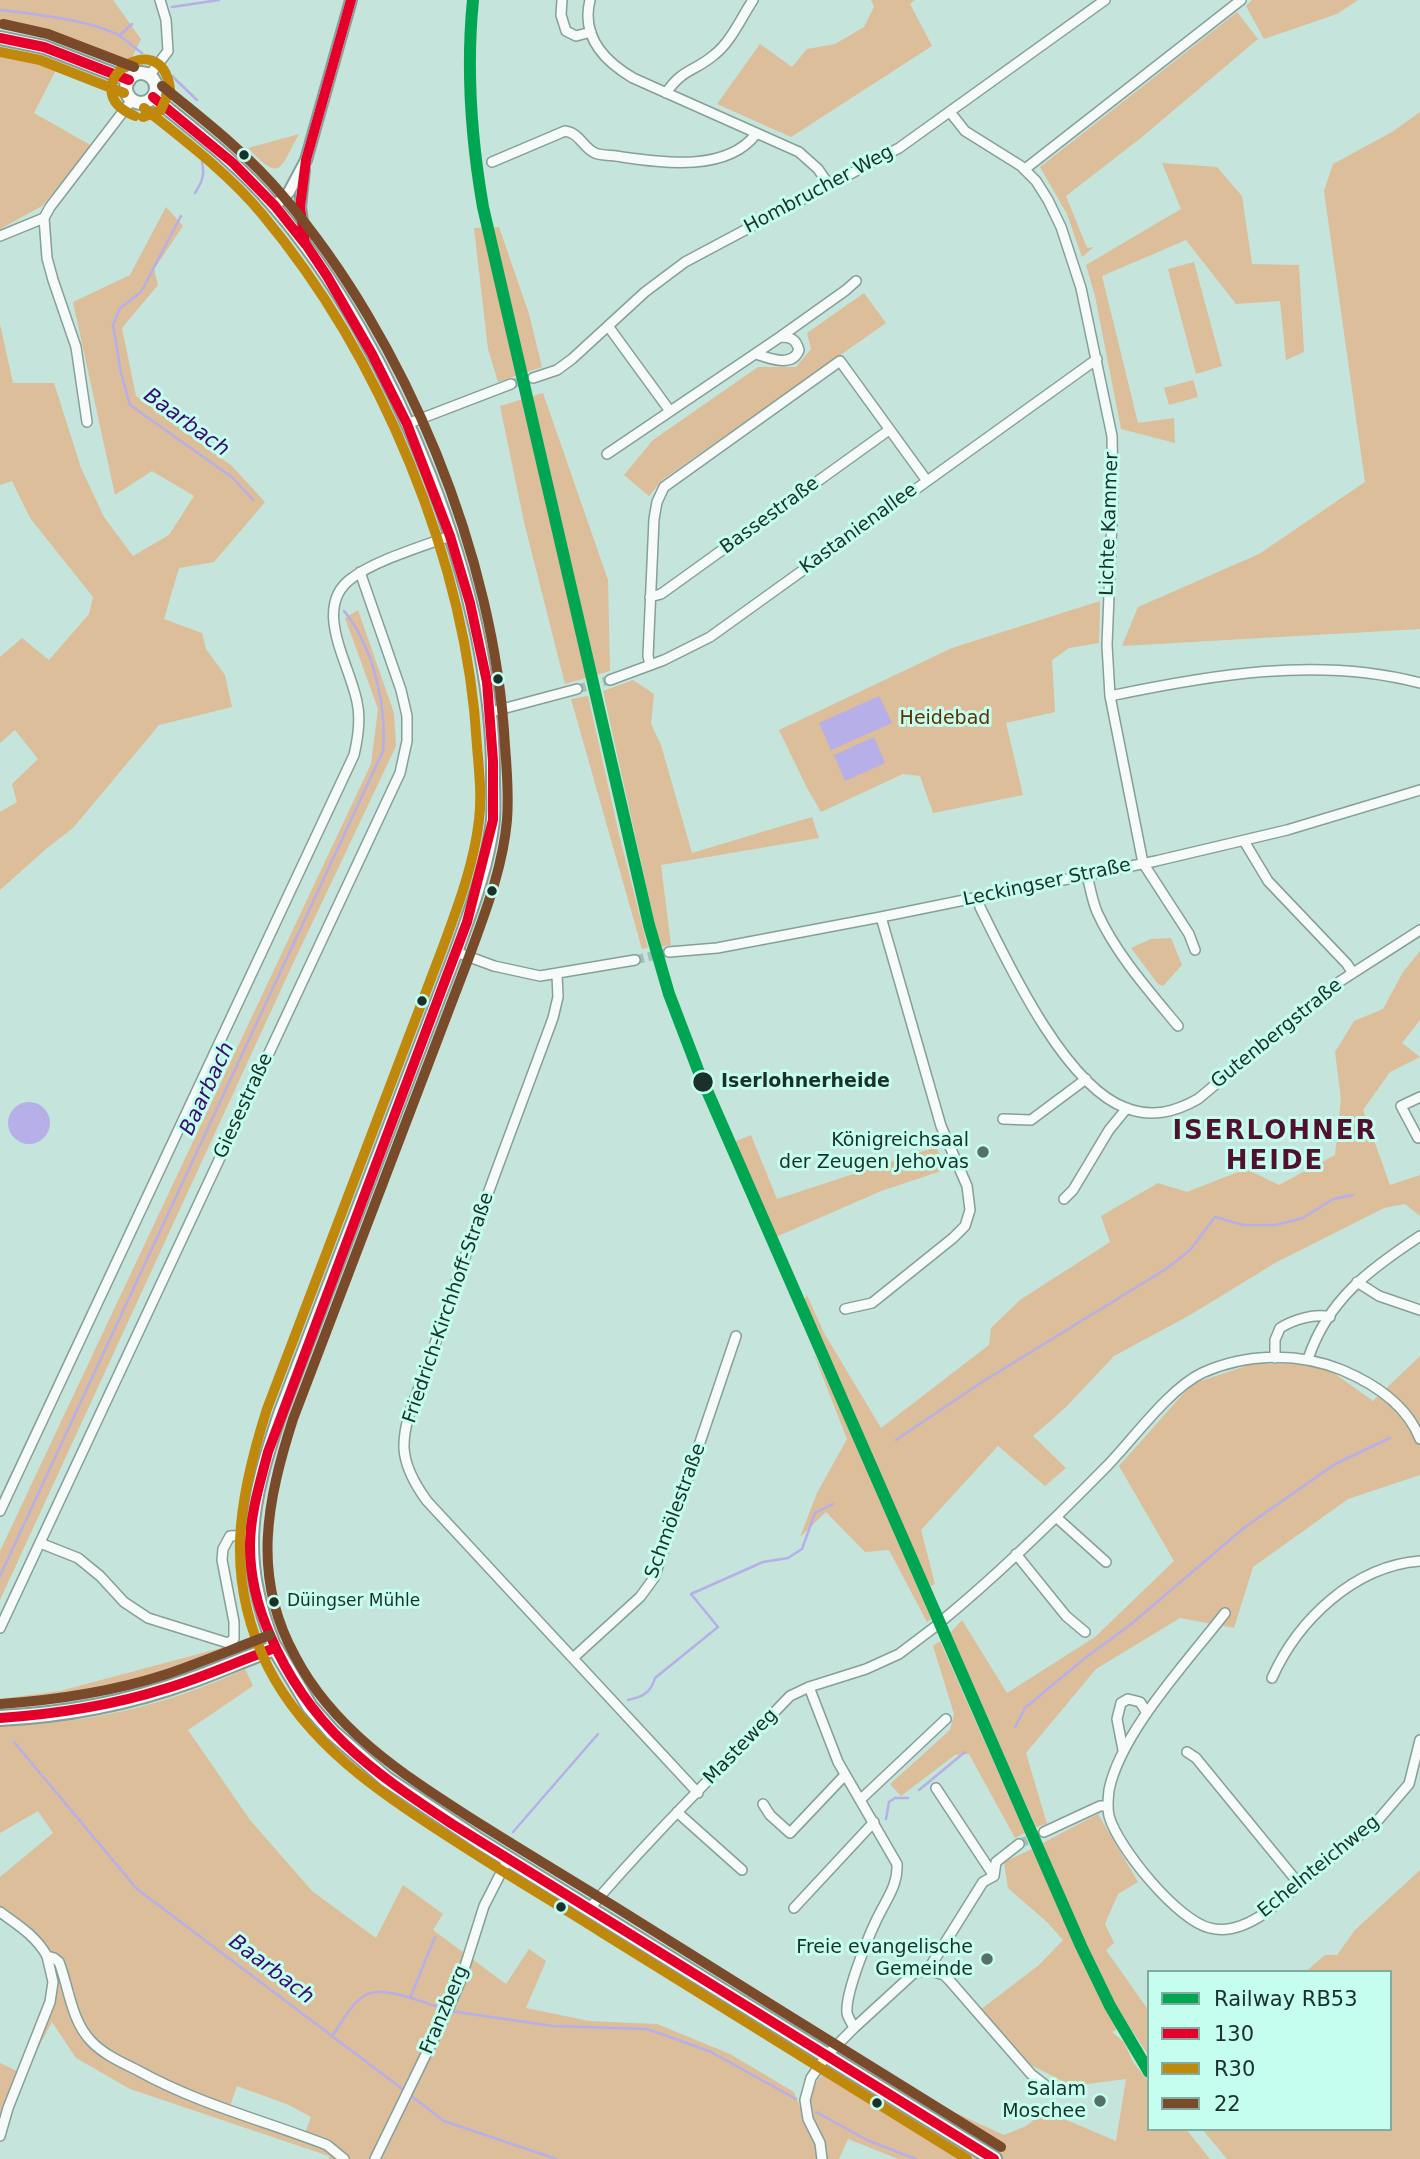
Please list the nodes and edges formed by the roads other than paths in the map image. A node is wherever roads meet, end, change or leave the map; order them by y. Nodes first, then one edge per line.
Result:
1 (160, 0) edge
2 (351, 0) edge
3 (562, 0) edge
4 (590, 0) edge
5 (753, 0) edge
6 (1105, 0) edge
7 (1241, 0) edge
8 (591, 32) junction
9 (0, 38) edge
10 (149, 76) junction
11 (129, 80) junction
12 (666, 93) junction
13 (153, 97) junction
14 (132, 100) junction
15 (950, 112) junction
16 (756, 134) junction
17 (306, 160) junction
18 (492, 162) dead end
19 (1025, 169) junction
20 (829, 185) junction
21 (275, 206) junction
22 (44, 218) junction
23 (0, 236) edge
24 (305, 243) junction
25 (856, 281) dead end
26 (608, 326) junction
27 (780, 337) junction
28 (755, 354) junction
29 (1097, 359) junction
30 (533, 378) tunnel mouth
31 (511, 384) tunnel mouth
32 (670, 411) junction
33 (87, 422) dead end
34 (407, 424) junction
35 (889, 430) junction
36 (607, 454) dead end
37 (926, 481) junction
38 (450, 536) junction
39 (360, 572) junction
40 (650, 597) junction
41 (650, 665) junction
42 (610, 680) tunnel mouth
43 (1420, 683) edge
44 (577, 689) tunnel mouth
45 (1110, 696) junction
46 (491, 712) junction
47 (1420, 790) edge
48 (1244, 841) junction
49 (1143, 863) junction
50 (1087, 875) junction
51 (978, 898) junction
52 (881, 917) junction
53 (1420, 930) edge
54 (1195, 950) dead end
55 (456, 952) junction
56 (669, 952) tunnel mouth
57 (635, 960) tunnel mouth
58 (1353, 972) junction
59 (557, 975) junction
60 (1178, 1026) dead end
61 (1086, 1079) junction
62 (1420, 1097) edge
63 (1127, 1108) junction
64 (1003, 1119) dead end
65 (1420, 1137) edge
66 (1064, 1199) dead end
67 (1420, 1236) edge
68 (1357, 1282) junction
69 (845, 1309) dead end
70 (1420, 1310) edge
71 (1329, 1317) junction
72 (736, 1336) dead end
73 (1275, 1358) junction
74 (1308, 1359) junction
75 (1420, 1439) edge
76 (0, 1511) edge
77 (1056, 1517) junction
78 (251, 1535) junction
79 (40, 1543) junction
80 (1016, 1554) junction
81 (1420, 1561) edge
82 (1106, 1562) dead end
83 (1225, 1613) dead end
84 (0, 1628) edge
85 (1085, 1632) dead end
86 (275, 1648) junction
87 (573, 1658) junction
88 (1272, 1678) dead end
89 (809, 1687) junction
90 (1147, 1713) junction
91 (0, 1718) edge
92 (946, 1719) dead end
93 (1420, 1740) edge
94 (1123, 1750) junction
95 (1187, 1752) dead end
96 (845, 1775) junction
97 (936, 1788) dead end
98 (698, 1793) junction
99 (860, 1800) junction
100 (763, 1804) dead end
101 (1107, 1806) junction
102 (677, 1812) junction
103 (874, 1822) junction
104 (1044, 1832) tunnel mouth
105 (1019, 1844) tunnel mouth
106 (508, 1859) junction
107 (742, 1870) dead end
108 (994, 1875) junction
109 (1300, 1885) junction
110 (590, 1908) junction
111 (794, 1908) dead end
112 (0, 1912) edge
113 (47, 1956) junction
114 (928, 1970) junction
115 (854, 2028) junction
116 (827, 2055) junction
117 (1050, 2089) dead end
118 (0, 2136) edge
119 (344, 2159) edge
120 (375, 2159) edge
121 (822, 2159) edge
122 (994, 2159) edge

1 - 10 street
2 - 17 street
3 - 8 street
4 - 8 street
5 - 12 street
6 - 15 street, Hombrucher Weg
7 - 19 street
8 - 12 street
9 - 11 main road
10 - 11 main road
10 - 13 main road
11 - 14 main road
12 - 16 street
13 - 14 main road
13 - 21 main road
14 - 22 street
15 - 19 street, Lichte Kammer
15 - 20 street, Hombrucher Weg
16 - 18 street
16 - 20 street
17 - 21 street
17 - 24 street
19 - 29 street, Lichte Kammer
20 - 26 street, Hombrucher Weg
21 - 24 main road
22 - 23 street
22 - 33 street
24 - 34 main road
25 - 27 street
26 - 30 street, Hombrucher Weg
26 - 32 street
27 - 28 street
27 - 28 street
28 - 32 street
29 - 37 street, Kastanienallee
29 - 45 street, Lichte Kammer
31 - 34 street
32 - 36 street
34 - 38 main road
35 - 37 street
35 - 40 street, Bassestraße
35 - 40 street
37 - 41 street, Kastanienallee
38 - 39 street
38 - 46 main road
39 - 76 street
39 - 79 street, Giesestraße
40 - 41 street
41 - 42 street, Kastanienallee
43 - 45 street
44 - 46 street
45 - 49 street, Lichte Kammer
46 - 55 main road
47 - 48 street, Leckingser Straße
48 - 49 street, Leckingser Straße
48 - 58 street
49 - 50 street, Leckingser Straße
49 - 54 street
50 - 51 street, Leckingser Straße
50 - 60 street
51 - 52 street, Leckingser Straße
51 - 61 street, Gutenbergstraße
52 - 56 street, Leckingser Straße
52 - 69 street
53 - 58 street, Gutenbergstraße
55 - 59 street
55 - 78 main road
57 - 59 street
58 - 63 street, Gutenbergstraße
59 - 87 street, Friedrich-Kirchhoff-Straße
61 - 63 street, Gutenbergstraße
61 - 64 street
62 - 65 street
63 - 66 street
67 - 68 street
68 - 70 street
68 - 71 street
71 - 73 street
71 - 74 street
72 - 87 street, Schmölestraße
73 - 74 street
73 - 77 street
74 - 75 street
77 - 80 street
77 - 82 street
78 - 79 street
78 - 86 main road
79 - 84 street, Giesestraße
80 - 85 street
80 - 89 street
81 - 88 street
83 - 90 street
86 - 91 main road
86 - 106 main road
87 - 98 street, Friedrich-Kirchhoff-Straße
89 - 96 street
89 - 98 street, Masteweg
90 - 94 street
90 - 94 street
92 - 99 street
93 - 109 street, Echelnteichweg
94 - 101 street
95 - 109 street
96 - 99 street
96 - 100 street
97 - 108 street
98 - 102 street, Masteweg
99 - 103 street
101 - 104 street
101 - 109 street, Echelnteichweg
102 - 107 street
102 - 110 street, Masteweg
103 - 111 street
103 - 115 street
105 - 108 street
106 - 110 main road
106 - 120 street, Franzberg
108 - 114 street
110 - 116 main road
112 - 113 street
113 - 118 street
113 - 119 street
114 - 115 street
114 - 117 street
115 - 116 street
116 - 121 street
116 - 122 main road

